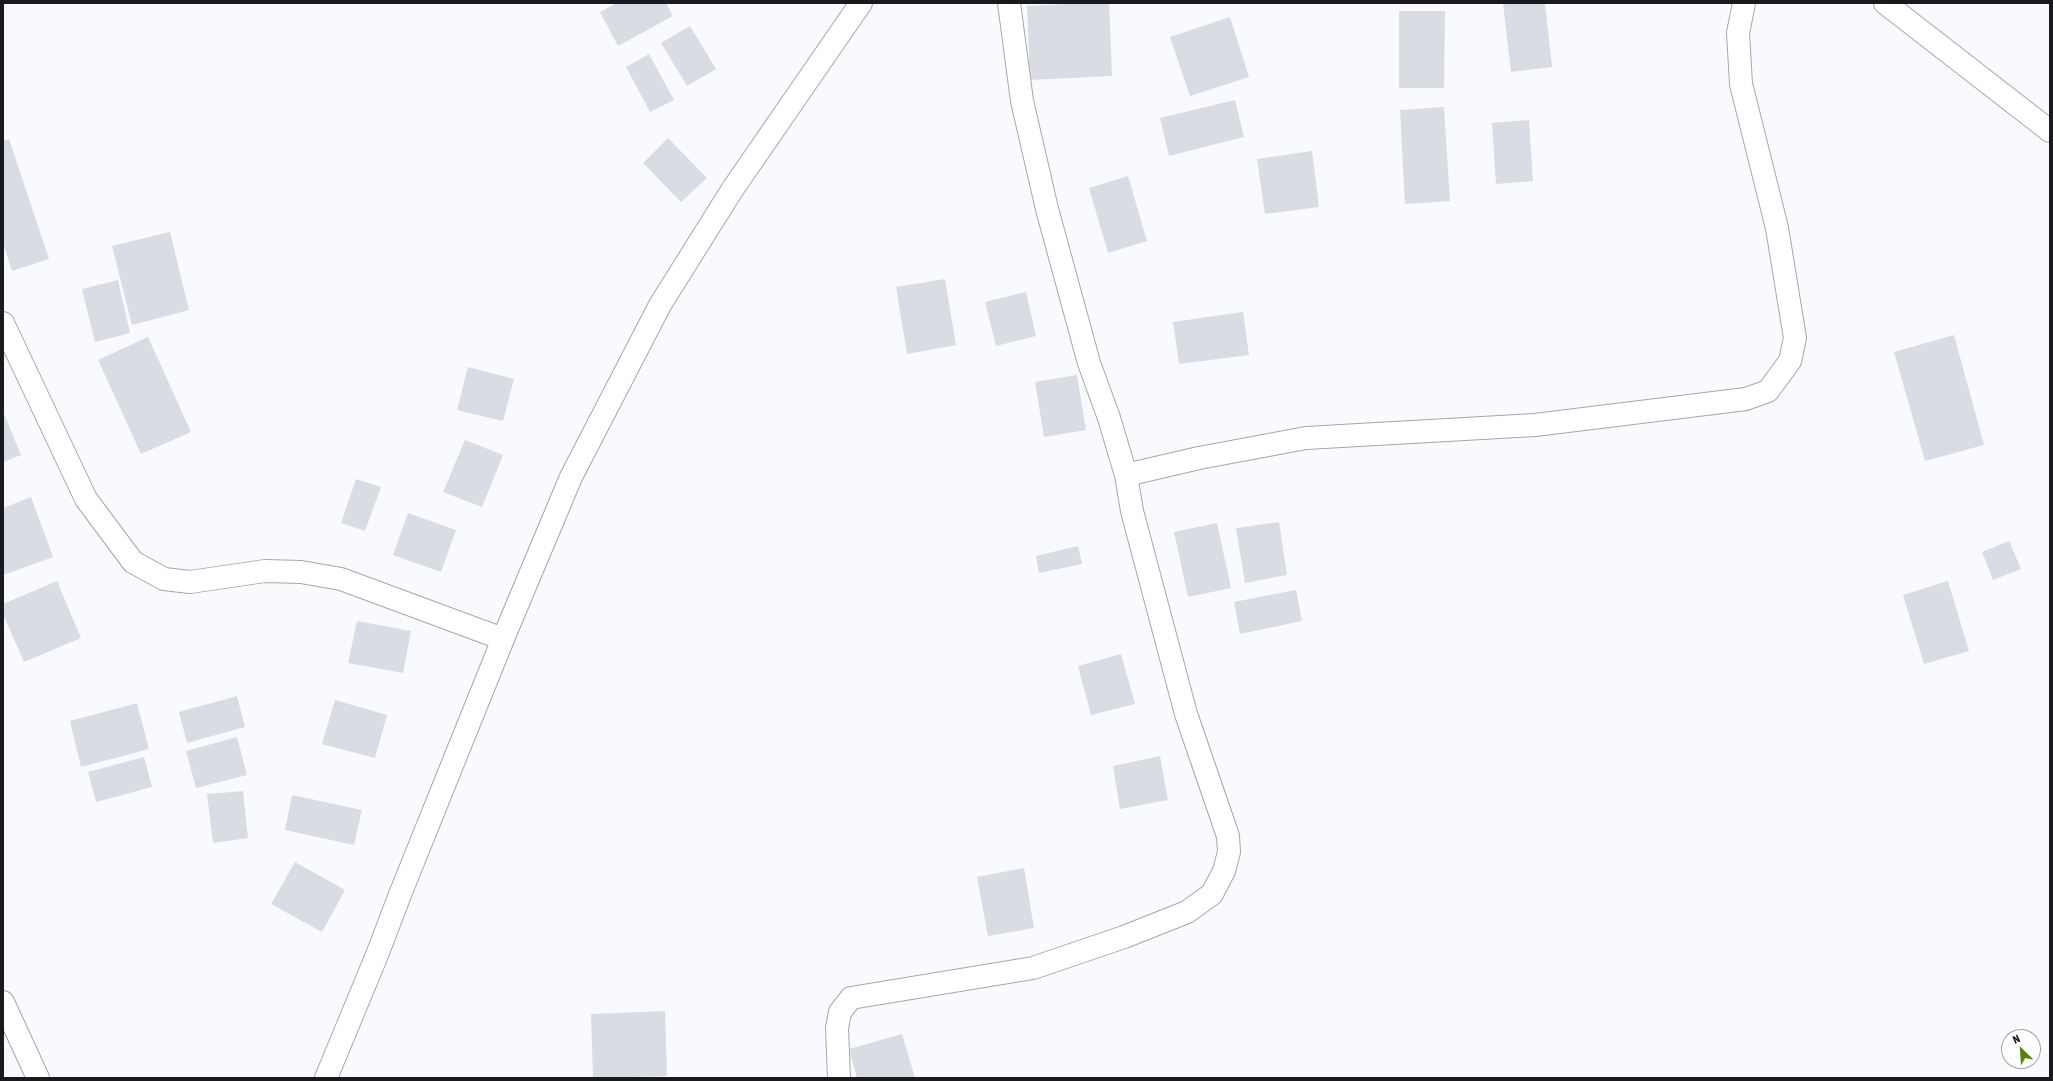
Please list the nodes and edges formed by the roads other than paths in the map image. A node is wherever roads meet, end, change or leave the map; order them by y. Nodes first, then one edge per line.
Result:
1 (861, 3) edge
2 (1009, 3) edge
3 (1744, 3) edge
4 (1885, 3) edge
5 (2050, 131) edge
6 (3, 323) edge
7 (1126, 475) junction
8 (503, 639) junction
9 (3, 1002) edge
10 (38, 1078) edge
11 (326, 1078) edge
12 (839, 1078) edge

1 - 8 street
2 - 7 street
3 - 7 street
4 - 5 street
6 - 8 street
7 - 12 street
8 - 11 street
9 - 10 street

